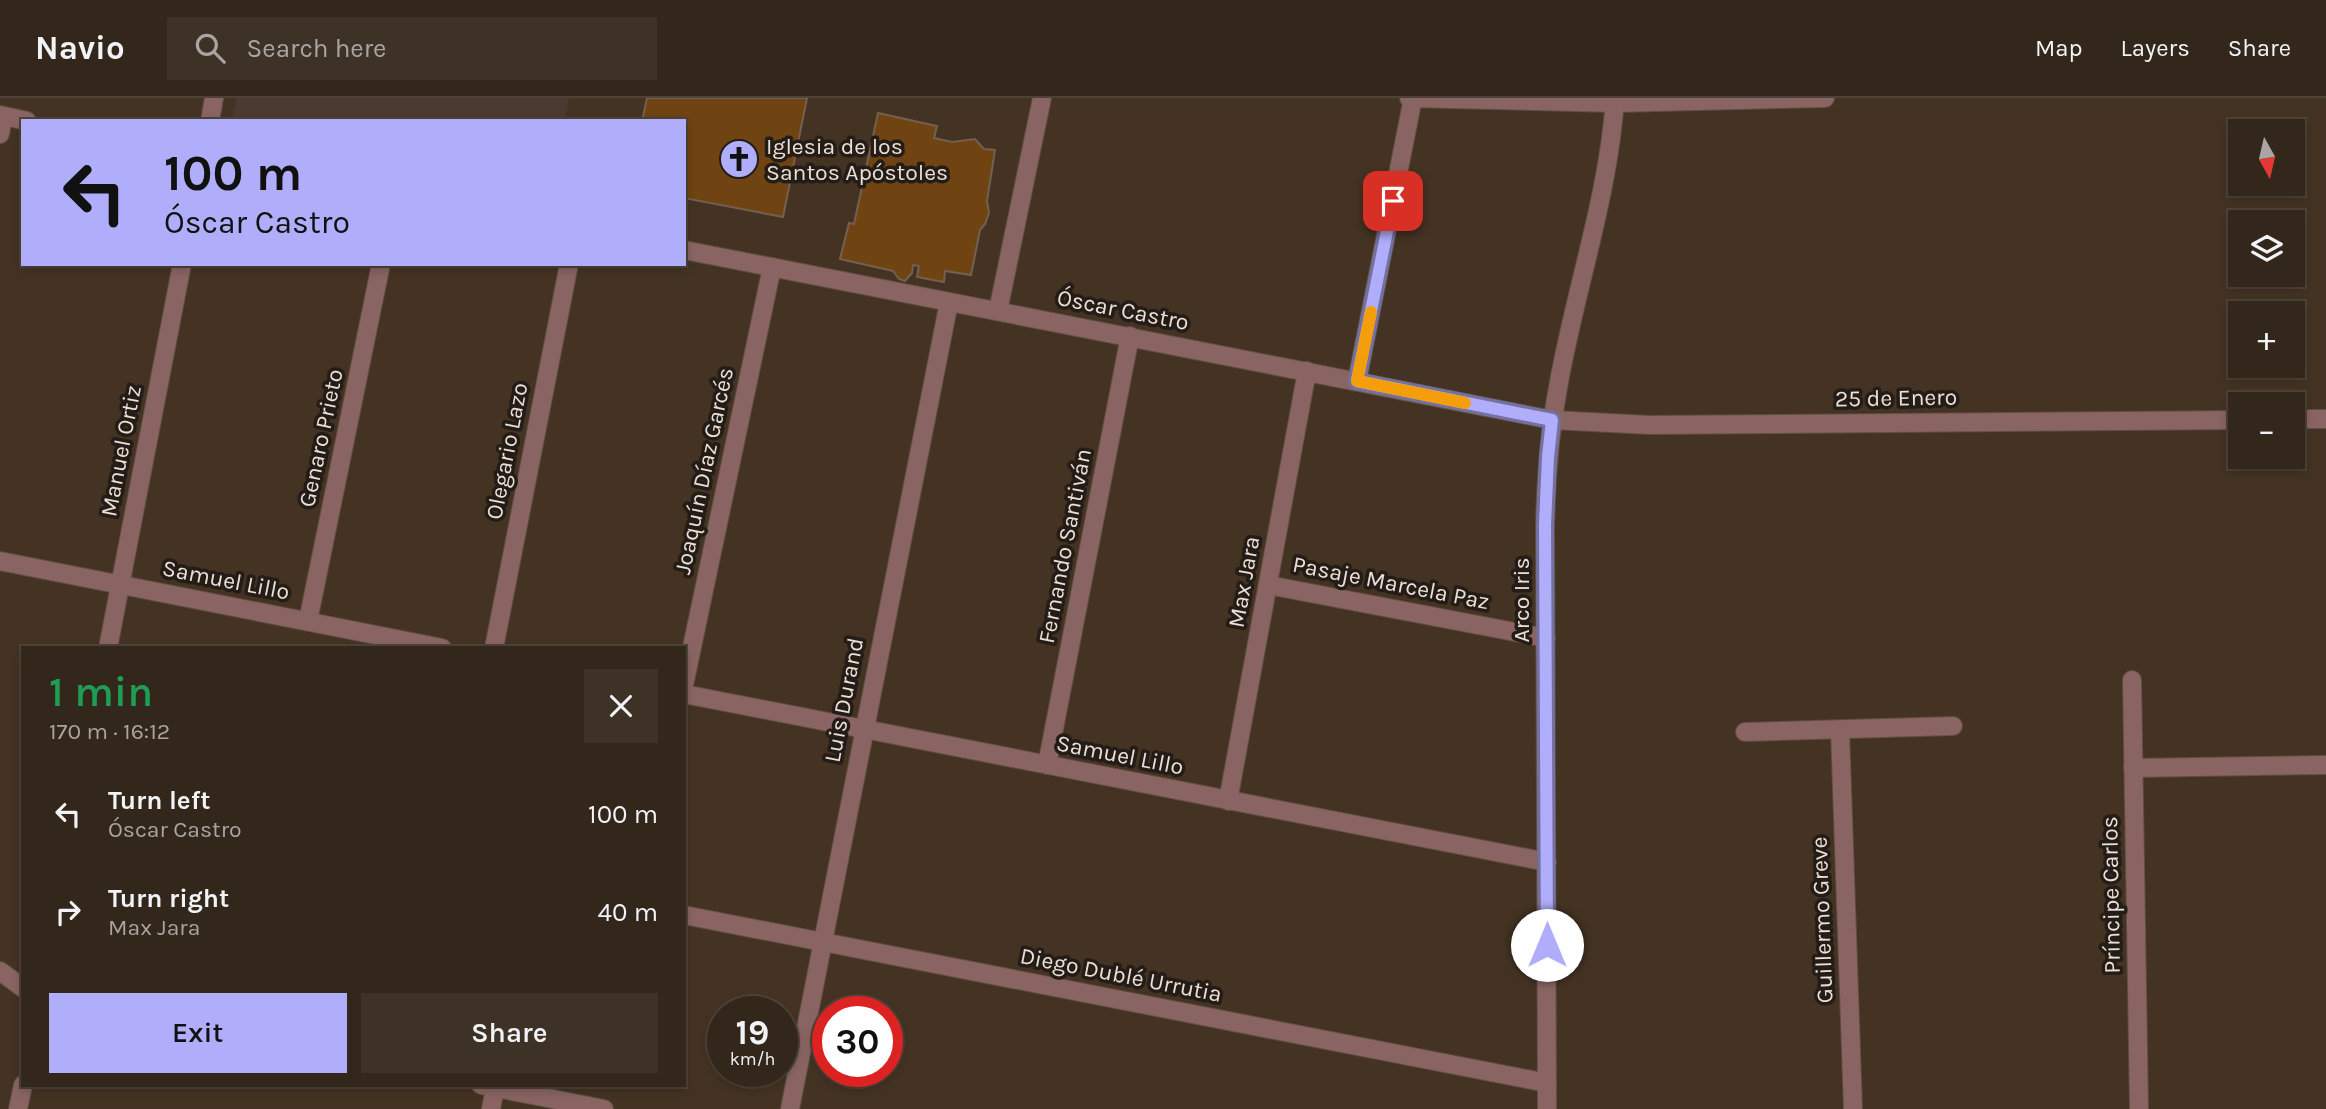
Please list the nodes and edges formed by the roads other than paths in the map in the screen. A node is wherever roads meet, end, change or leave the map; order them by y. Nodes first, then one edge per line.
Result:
1 (214, 98) edge
2 (1042, 98) edge
3 (1411, 98) edge
4 (1825, 98) edge
5 (1615, 100) edge
6 (210, 119) edge
7 (21, 121) edge
8 (1, 122) edge
9 (686, 250) edge
10 (182, 266) edge
11 (381, 266) edge
12 (569, 266) edge
13 (772, 267) junction
14 (949, 302) junction
15 (998, 311) junction
16 (1130, 337) junction
17 (1307, 371) junction
18 (1357, 381) junction
19 (2305, 419) edge
20 (2326, 419) edge
21 (1552, 420) junction
22 (2228, 420) edge
23 (0, 561) edge
24 (120, 584) junction
25 (1268, 585) junction
26 (309, 621) junction
27 (1546, 638) junction
28 (108, 646) edge
29 (432, 646) edge
30 (494, 646) edge
31 (686, 676) edge
32 (2132, 680) dead end
33 (686, 694) edge
34 (1953, 726) dead end
35 (863, 730) junction
36 (1840, 730) junction
37 (1745, 732) dead end
38 (1047, 765) junction
39 (2326, 765) edge
40 (2133, 768) junction
41 (1228, 801) junction
42 (1547, 862) junction
43 (686, 915) edge
44 (822, 942) junction
45 (0, 971) edge
46 (21, 987) edge
47 (1547, 1083) junction
48 (23, 1087) edge
49 (488, 1087) edge
50 (493, 1087) edge
51 (18, 1109) edge
52 (491, 1109) edge
53 (604, 1109) edge
54 (790, 1109) edge
55 (1547, 1109) edge
56 (1853, 1109) edge
57 (2139, 1109) edge

1 - 6 street
2 - 15 street
3 - 5 street
3 - 18 street
4 - 5 street
5 - 21 street, Arco Iris
7 - 8 street
9 - 13 street, Óscar Castro
10 - 24 street, Manuel Ortiz
11 - 26 street, Genaro Prieto
12 - 30 street, Olegario Lazo
13 - 14 street, Óscar Castro
13 - 31 street, Joaquín Díaz Garcés
14 - 15 street, Óscar Castro
14 - 35 street, Luis Durand
15 - 16 street, Óscar Castro
16 - 17 street, Óscar Castro
16 - 38 street, Fernando Santiván
17 - 18 street, Óscar Castro
17 - 25 street, Max Jara
18 - 21 street, Óscar Castro
19 - 20 street
21 - 22 street, 25 de Enero
21 - 27 street, Arco Iris
23 - 24 street, Samuel Lillo
24 - 26 street, Samuel Lillo
24 - 28 street, Manuel Ortiz
25 - 27 street, Pasaje Marcela Paz
25 - 41 street, Max Jara
26 - 29 street, Samuel Lillo
27 - 42 street, Arco Iris
32 - 40 street, Príncipe Carlos
33 - 35 street, Samuel Lillo
34 - 36 street
35 - 38 street, Samuel Lillo
35 - 44 street, Luis Durand
36 - 37 street
36 - 56 street, Guillermo Greve
38 - 41 street, Samuel Lillo
39 - 40 street
40 - 57 street, Príncipe Carlos
41 - 42 street, Samuel Lillo
42 - 47 street, Arco Iris
43 - 44 street, Diego Dublé Urrutia
44 - 47 street, Diego Dublé Urrutia
44 - 54 street, Luis Durand
45 - 46 street
47 - 55 street, Arco Iris
48 - 51 street
49 - 52 street
50 - 53 street

